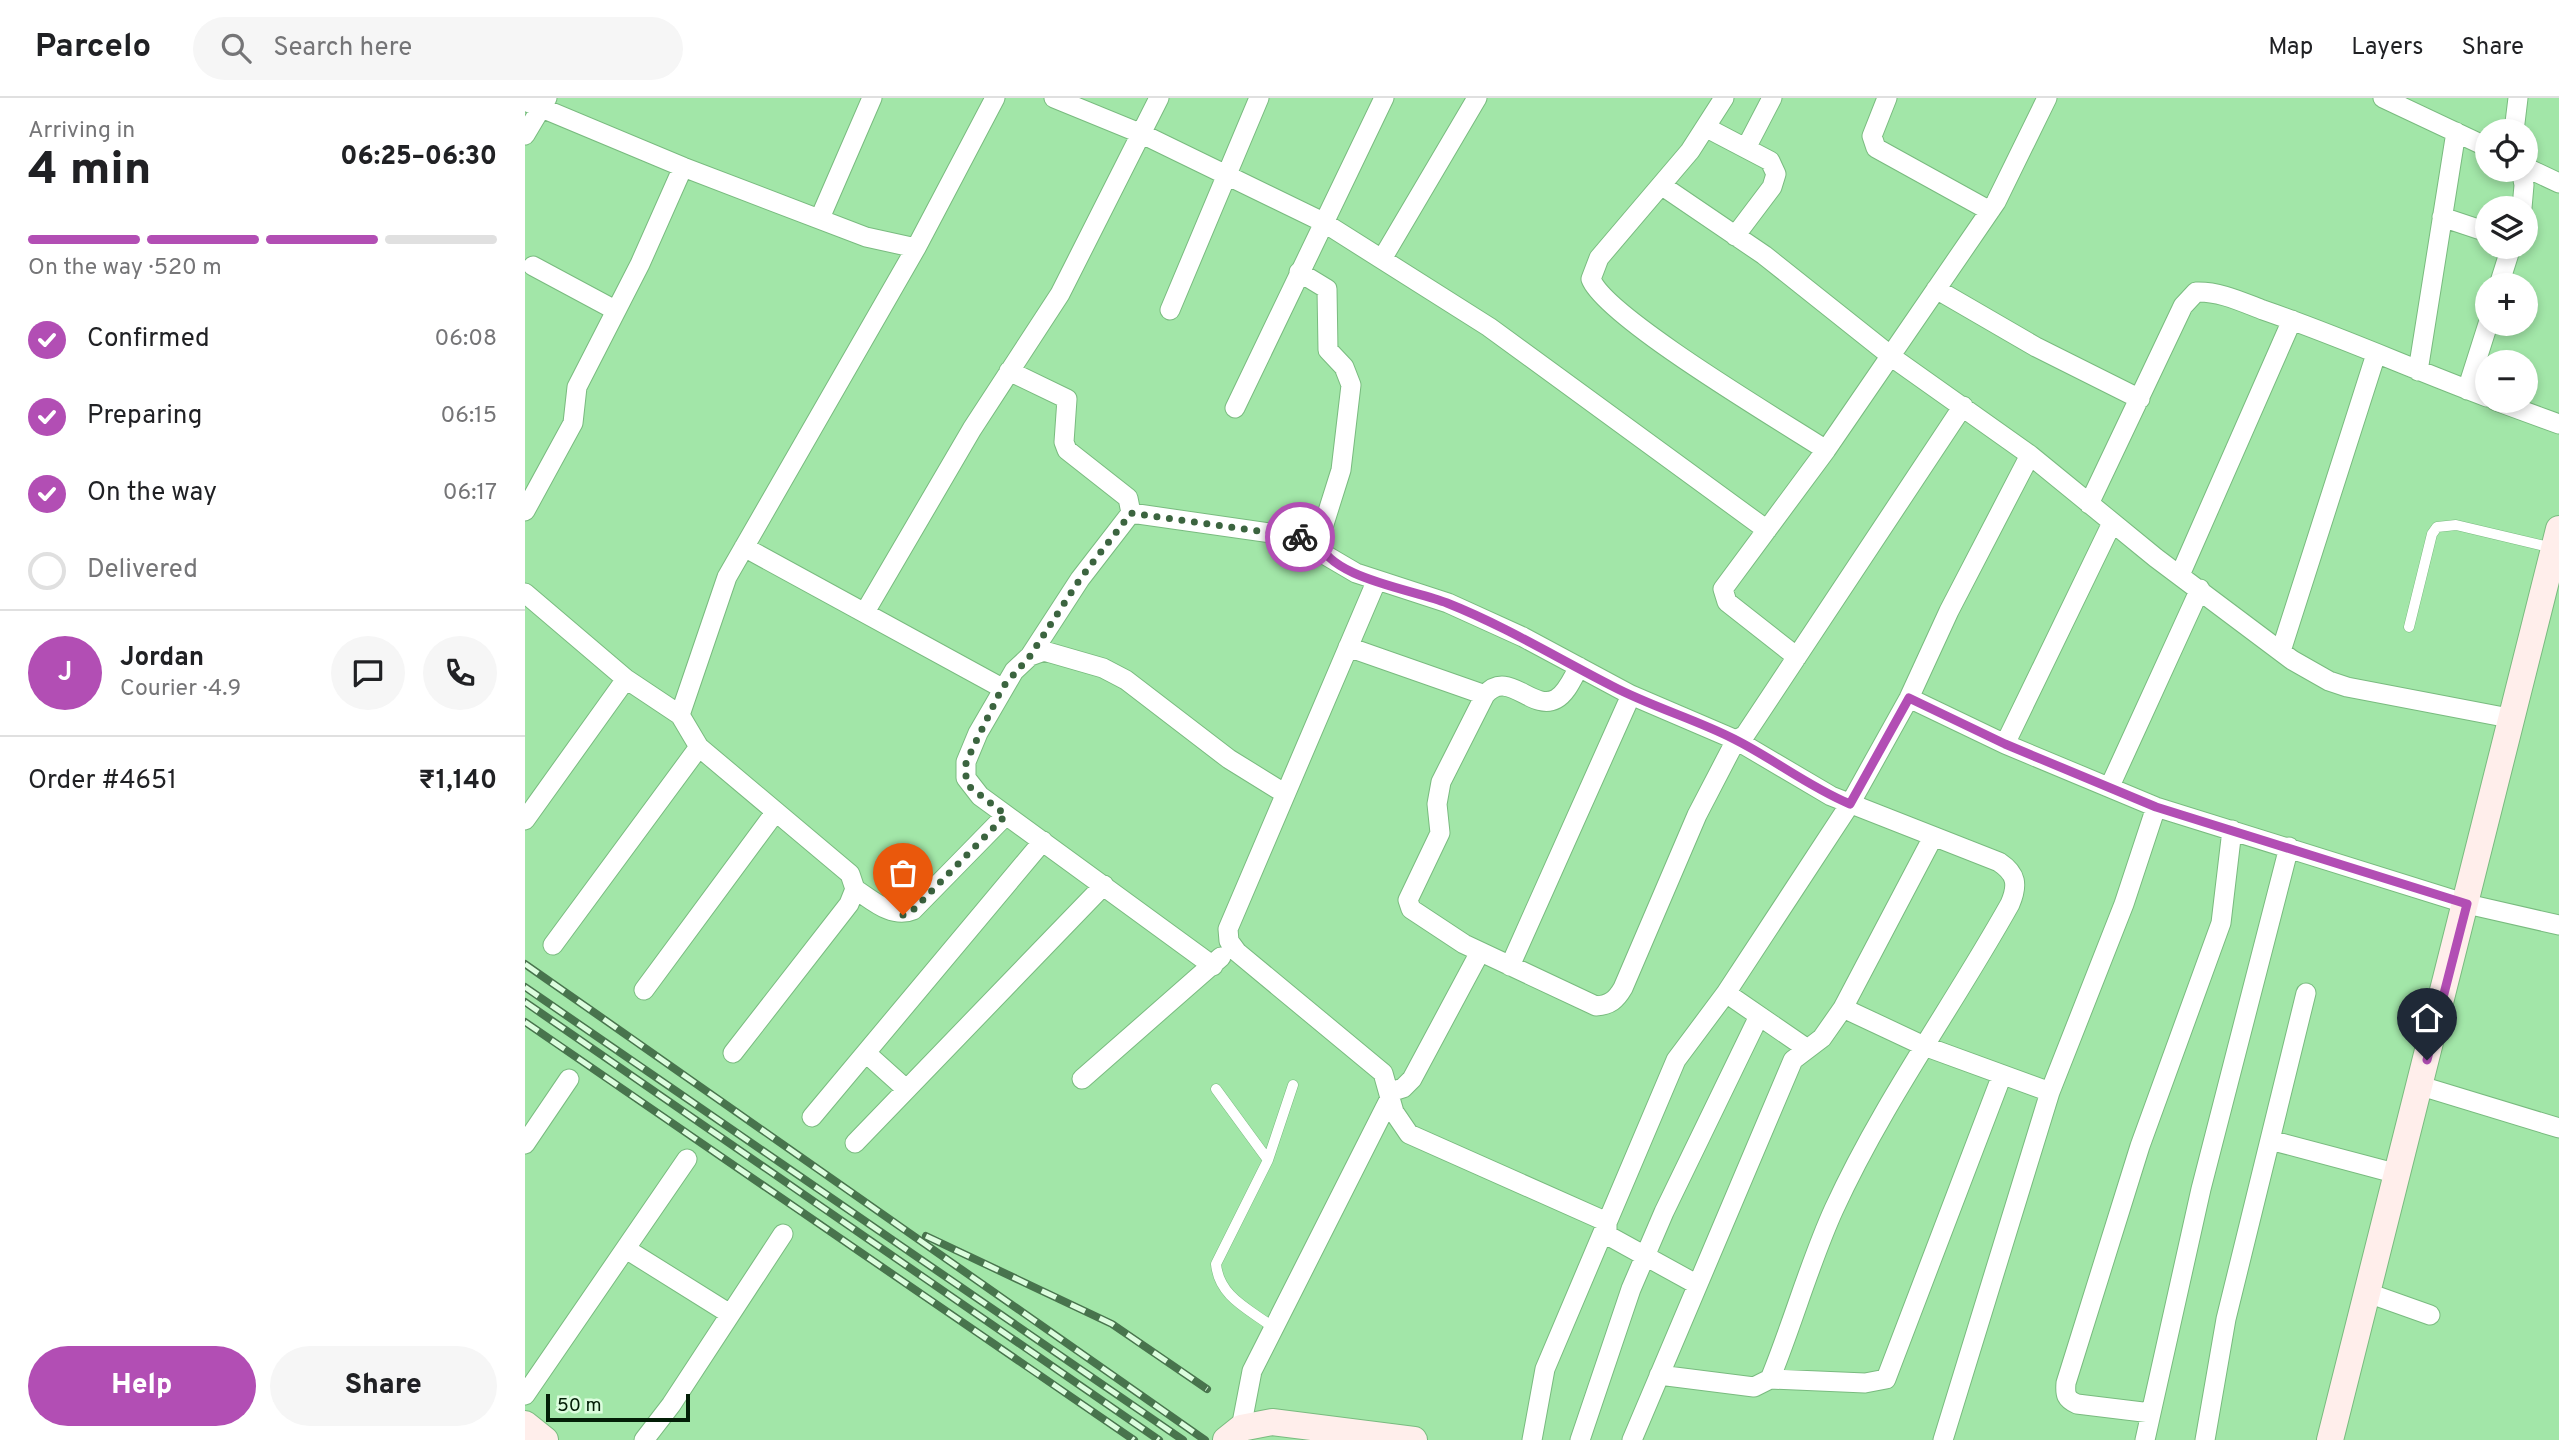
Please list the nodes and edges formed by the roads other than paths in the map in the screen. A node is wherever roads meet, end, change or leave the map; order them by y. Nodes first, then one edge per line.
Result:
1 (872, 98) edge
2 (995, 98) edge
3 (1054, 98) edge
4 (1159, 98) edge
5 (1259, 98) edge
6 (1384, 98) edge
7 (1477, 98) edge
8 (1724, 98) edge
9 (1772, 98) edge
10 (1887, 98) edge
11 (2047, 98) edge
12 (2383, 98) edge
13 (2518, 98) edge
14 (537, 102) edge
15 (2515, 119) edge
16 (1707, 128) junction
17 (2456, 132) junction
18 (1142, 134) junction
19 (525, 135) edge
20 (2475, 141) edge
21 (1746, 148) junction
22 (683, 167) junction
23 (1225, 173) junction
24 (2538, 174) edge
25 (2559, 183) edge
26 (1661, 185) junction
27 (1990, 211) junction
28 (2442, 217) junction
29 (820, 218) junction
30 (1323, 222) junction
31 (2475, 228) edge
32 (1735, 236) junction
33 (916, 248) junction
34 (1382, 259) junction
35 (533, 266) dead end
36 (1299, 272) junction
37 (1936, 289) junction
38 (615, 310) junction
39 (1170, 310) dead end
40 (2293, 320) junction
41 (2484, 336) edge
42 (2376, 354) junction
43 (1891, 355) junction
44 (1009, 371) junction
45 (2418, 371) junction
46 (2467, 390) junction
47 (2475, 393) edge
48 (2140, 399) junction
49 (1963, 406) junction
50 (1235, 408) dead end
51 (2529, 413) edge
52 (2559, 424) edge
53 (1826, 450) junction
54 (2029, 455) junction
55 (2089, 504) junction
56 (525, 511) edge
57 (1131, 513) junction
58 (2112, 523) junction
59 (1767, 530) junction
60 (2556, 539) edge
61 (1319, 540) junction
62 (744, 547) junction
63 (2180, 575) junction
64 (1377, 582) junction
65 (2200, 589) junction
66 (525, 593) edge
67 (865, 612) junction
68 (2409, 627) dead end
69 (1348, 647) junction
70 (2281, 651) junction
71 (1030, 656) junction
72 (1797, 657) junction
73 (1579, 667) junction
74 (626, 679) junction
75 (1002, 688) junction
76 (1485, 695) junction
77 (1631, 695) junction
78 (1909, 698) junction
79 (680, 715) junction
80 (2509, 718) junction
81 (1736, 740) junction
82 (2005, 744) junction
83 (699, 747) junction
84 (2109, 786) junction
85 (1284, 793) junction
86 (1850, 804) junction
87 (2156, 807) junction
88 (774, 814) junction
89 (1006, 815) junction
90 (525, 820) edge
91 (2232, 830) junction
92 (1933, 836) junction
93 (1043, 841) junction
94 (2289, 847) junction
95 (1104, 885) junction
96 (855, 889) junction
97 (2467, 904) junction
98 (2559, 925) edge
99 (1229, 941) junction
100 (553, 945) dead end
101 (1480, 952) junction
102 (1213, 966) junction
103 (1510, 966) junction
104 (644, 990) dead end
105 (1726, 993) junction
106 (2307, 993) dead end
107 (1843, 1008) junction
108 (1759, 1016) junction
109 (1924, 1046) junction
110 (1806, 1048) junction
111 (733, 1053) dead end
112 (866, 1053) junction
113 (2002, 1075) junction
114 (569, 1079) dead end
115 (1081, 1079) dead end
116 (1293, 1085) dead end
117 (2421, 1086) junction
118 (906, 1089) junction
119 (1216, 1089) dead end
120 (2050, 1092) junction
121 (1390, 1095) junction
122 (812, 1117) dead end
123 (2559, 1128) edge
124 (2270, 1140) junction
125 (855, 1143) dead end
126 (525, 1144) edge
127 (687, 1159) dead end
128 (1268, 1160) junction
129 (2398, 1174) junction
130 (1607, 1222) junction
131 (783, 1234) dead end
132 (626, 1249) junction
133 (1647, 1257) junction
134 (1696, 1284) junction
135 (2368, 1293) junction
136 (730, 1314) junction
137 (2430, 1315) dead end
138 (1274, 1328) junction
139 (1659, 1375) junction
140 (1770, 1378) junction
141 (525, 1395) edge
142 (2151, 1413) junction
143 (525, 1424) edge
144 (1233, 1434) edge
145 (545, 1440) edge
146 (644, 1440) edge
147 (1415, 1440) edge
148 (1532, 1440) edge
149 (1580, 1440) edge
150 (1632, 1440) edge
151 (1943, 1440) edge
152 (2145, 1440) edge
153 (2205, 1440) edge
154 (2330, 1440) edge

1 - 29 street
2 - 33 street
3 - 18 street
4 - 18 street
5 - 23 street
6 - 30 street
7 - 34 street
8 - 16 street
9 - 21 street
10 - 27 street
11 - 27 street
12 - 17 street
13 - 15 street
14 - 19 street
14 - 22 street
16 - 21 street
16 - 26 street
17 - 20 street
17 - 28 street
18 - 23 street
18 - 44 street
21 - 32 street
22 - 29 street
22 - 38 street
23 - 30 street
23 - 39 street
24 - 25 street
26 - 32 street
26 - 53 street
27 - 37 street
28 - 31 street
28 - 45 street
29 - 33 street
30 - 34 street
30 - 36 street
32 - 43 street
33 - 62 street
34 - 59 street
35 - 38 street
36 - 50 street
36 - 61 street
37 - 43 street
37 - 48 street
38 - 56 street
40 - 42 street
40 - 48 street
40 - 63 street
41 - 46 street
42 - 45 street
42 - 70 street
43 - 49 street
43 - 53 street
44 - 57 street
44 - 67 street
45 - 46 street
46 - 47 street
48 - 55 street
49 - 54 street
49 - 72 street
51 - 52 street
53 - 59 street
54 - 55 street
54 - 78 street
55 - 58 street
57 - 61 street
57 - 71 street
58 - 63 street
58 - 82 street
59 - 72 street
60 - 68 lane
60 - 80 street
61 - 64 street
62 - 67 street
62 - 79 street
63 - 65 street
64 - 69 street
64 - 73 street
65 - 70 street
65 - 84 street
66 - 74 street
67 - 75 street
69 - 76 street
69 - 85 street
70 - 80 street
71 - 75 street
71 - 85 street
72 - 81 street
73 - 76 street
73 - 77 street
74 - 79 street
74 - 90 street
75 - 89 street
76 - 101 street
77 - 81 street
77 - 103 street
78 - 82 street
78 - 86 street
79 - 83 street
80 - 97 street
81 - 86 street
81 - 103 street
82 - 84 street
83 - 88 street
83 - 100 street
84 - 87 street
85 - 99 street
86 - 92 street
86 - 105 street
87 - 91 street
87 - 120 street
88 - 96 street
88 - 104 street
89 - 93 street
89 - 96 street
91 - 94 street
91 - 142 street
92 - 107 street
92 - 109 street
93 - 95 street
93 - 112 street
94 - 97 street
94 - 142 street
95 - 102 street
95 - 118 street
96 - 111 street
97 - 98 street
97 - 117 street
99 - 102 street
99 - 121 street
101 - 103 street
101 - 121 street
102 - 115 street
105 - 108 street
105 - 130 street
106 - 124 street
107 - 109 street
107 - 110 street
108 - 110 street
108 - 133 street
109 - 113 street
109 - 140 street
110 - 134 street
112 - 118 street
112 - 122 street
113 - 120 street
113 - 140 street
114 - 126 street
116 - 128 lane
117 - 123 street
117 - 129 street
118 - 125 street
119 - 128 lane
120 - 151 street
121 - 130 street
121 - 138 street
124 - 129 street
124 - 153 street
127 - 132 street
128 - 138 lane
129 - 135 street
130 - 133 street
130 - 148 street
131 - 136 street
132 - 136 street
132 - 141 street
133 - 134 street
133 - 149 street
134 - 139 street
135 - 137 street
135 - 154 street
136 - 146 street
138 - 144 street
139 - 140 street
139 - 150 street
142 - 152 street
143 - 145 street
144 - 147 street

